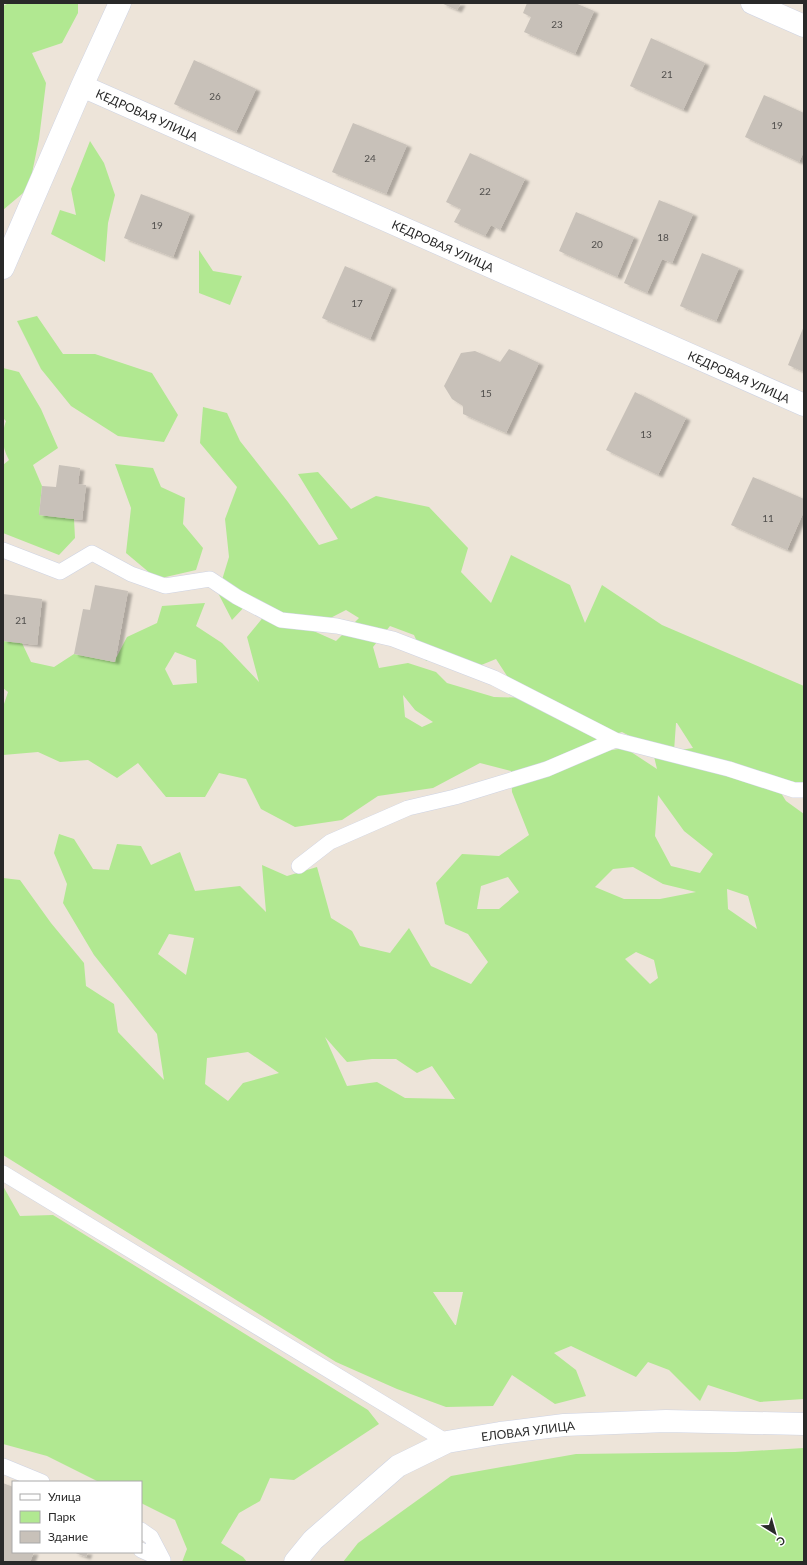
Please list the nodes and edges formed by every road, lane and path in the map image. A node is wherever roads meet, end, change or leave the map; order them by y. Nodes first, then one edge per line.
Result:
1 (120, 3) edge
2 (752, 3) edge
3 (804, 26) edge
4 (82, 86) junction
5 (3, 268) edge
6 (804, 405) edge
7 (3, 550) edge
8 (615, 740) junction
9 (804, 790) edge
10 (299, 866) dead end
11 (3, 1173) edge
12 (804, 1424) edge
13 (447, 1442) junction
14 (3, 1466) edge
15 (40, 1481) edge
16 (142, 1531) edge
17 (142, 1551) edge
18 (162, 1561) edge
19 (295, 1562) edge

1 - 4 street
2 - 3 street
4 - 5 street
4 - 6 street, КЕДРОВАЯ УЛИЦА
7 - 8 lane
8 - 9 lane
8 - 10 lane
11 - 13 lane
12 - 13 street, ЕЛОВАЯ УЛИЦА
13 - 19 street, ЕЛОВАЯ УЛИЦА
14 - 15 lane
16 - 18 lane
17 - 18 lane

